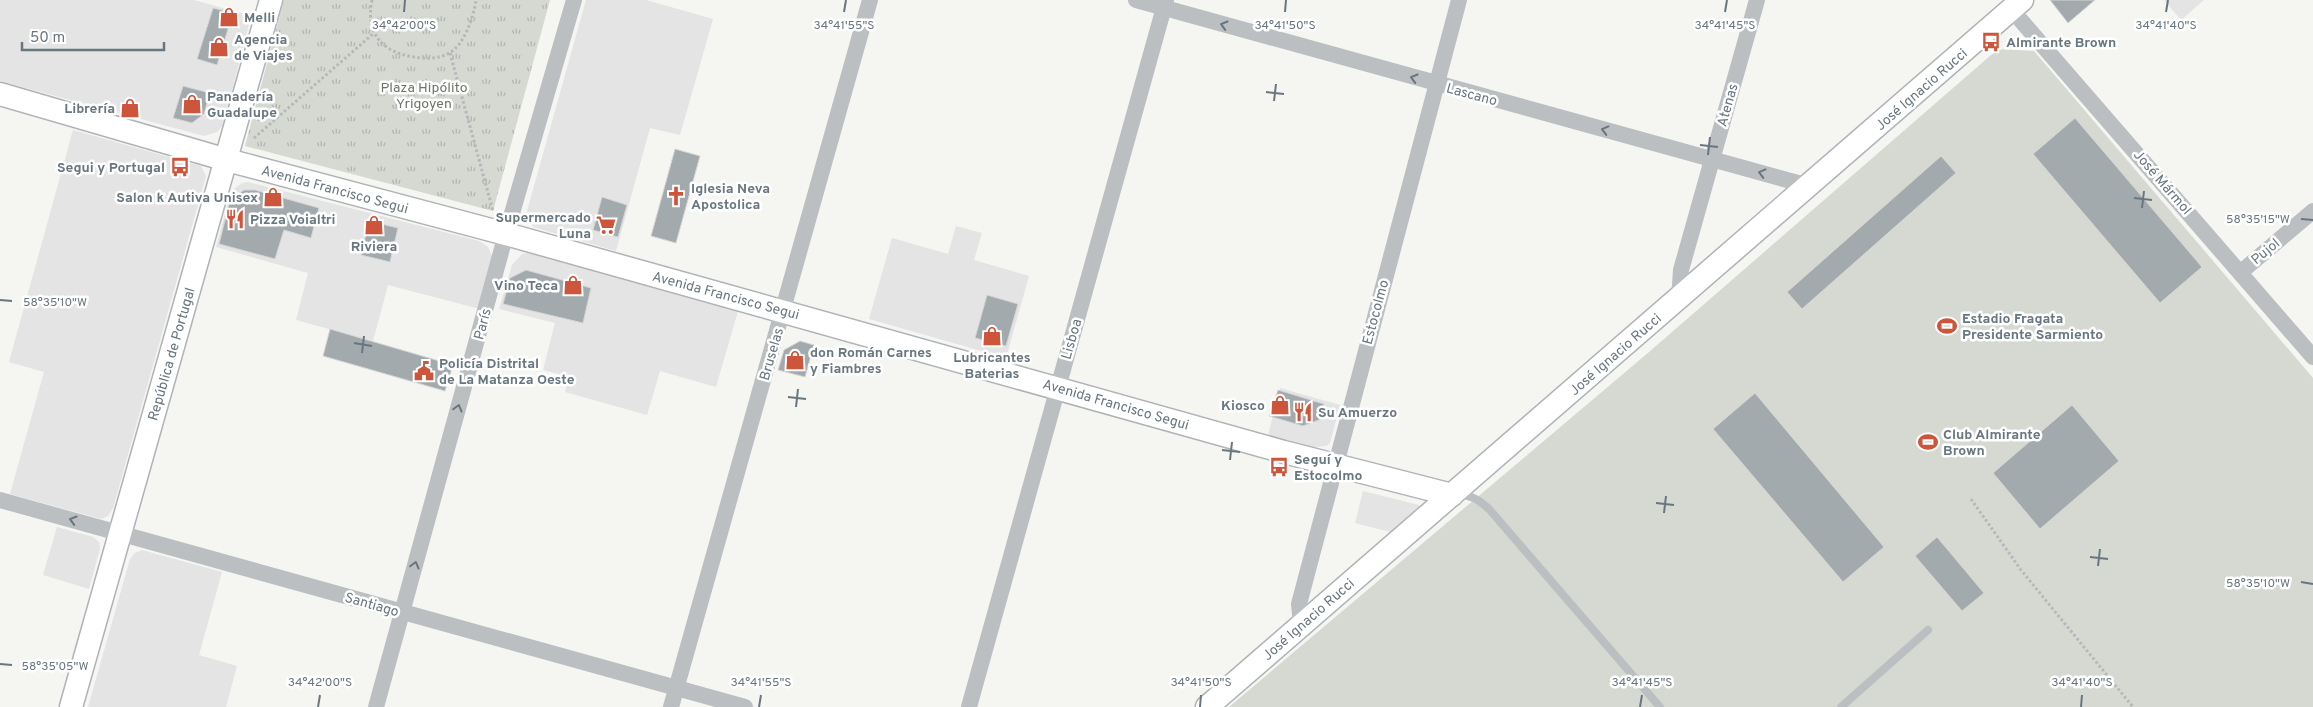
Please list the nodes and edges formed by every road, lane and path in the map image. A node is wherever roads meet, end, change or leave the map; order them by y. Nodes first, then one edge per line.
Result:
1 (270, 0) edge
2 (372, 0) edge
3 (476, 0) edge
4 (574, 0) edge
5 (870, 0) edge
6 (1136, 0) edge
7 (1459, 0) edge
8 (1757, 0) edge
9 (1165, 4) edge
10 (2016, 4) edge
11 (374, 33) junction
12 (450, 53) junction
13 (1435, 84) junction
14 (0, 94) edge
15 (252, 140) dead end
16 (1711, 159) junction
17 (227, 160) junction
18 (1809, 186) junction
19 (2313, 211) edge
20 (493, 212) dead end
21 (506, 234) junction
22 (2241, 272) junction
23 (1679, 299) junction
24 (784, 311) junction
25 (2313, 357) edge
26 (1057, 388) junction
27 (1335, 466) junction
28 (1452, 495) junction
29 (1971, 499) dead end
30 (0, 500) edge
31 (120, 534) junction
32 (402, 612) junction
33 (1301, 625) junction
34 (1928, 630) dead end
35 (677, 688) junction
36 (71, 707) edge
37 (376, 707) edge
38 (671, 707) edge
39 (745, 707) edge
40 (969, 707) edge
41 (1207, 707) edge
42 (1660, 707) edge
43 (1841, 707) edge
44 (2133, 707) edge

1 - 17 street, República de Portugal
2 - 11 path
3 - 12 path
4 - 21 street, París
5 - 24 street, Bruselas
6 - 9 street, Lascano
7 - 13 street, Estocolmo
8 - 16 street, Atenas
13 -> 9 street, Lascano
9 - 26 street, Lisboa
10 - 18 street, José Ignacio Rucci
10 - 22 street, José Mármol
11 - 12 path
11 - 15 path
12 - 20 path
16 -> 13 street, Lascano
13 - 27 street, Estocolmo
14 - 17 street, Avenida Francisco Segui
18 -> 16 street, Lascano
16 - 23 street, Atenas
17 - 21 street, Avenida Francisco Segui
17 - 31 street, República de Portugal
18 - 23 street, José Ignacio Rucci
19 - 22 street, Pujol
21 - 24 street, Avenida Francisco Segui
32 -> 21 street, París
22 - 25 street, José Mármol
23 - 28 street, José Ignacio Rucci
24 - 26 street, Avenida Francisco Segui
24 - 35 street, Bruselas
26 - 27 street, Avenida Francisco Segui
26 - 40 street, Lisboa
27 - 28 street, Avenida Francisco Segui
27 - 33 street, Estocolmo
28 - 33 street, José Ignacio Rucci
28 - 42 lane
29 - 44 path
31 -> 30 street, Santiago
31 - 32 street, Santiago
31 - 36 street, República de Portugal
32 - 35 street, Santiago
32 - 37 street, París
33 - 41 street, José Ignacio Rucci
34 - 43 lane
35 - 38 street, Bruselas
35 - 39 street, Santiago

